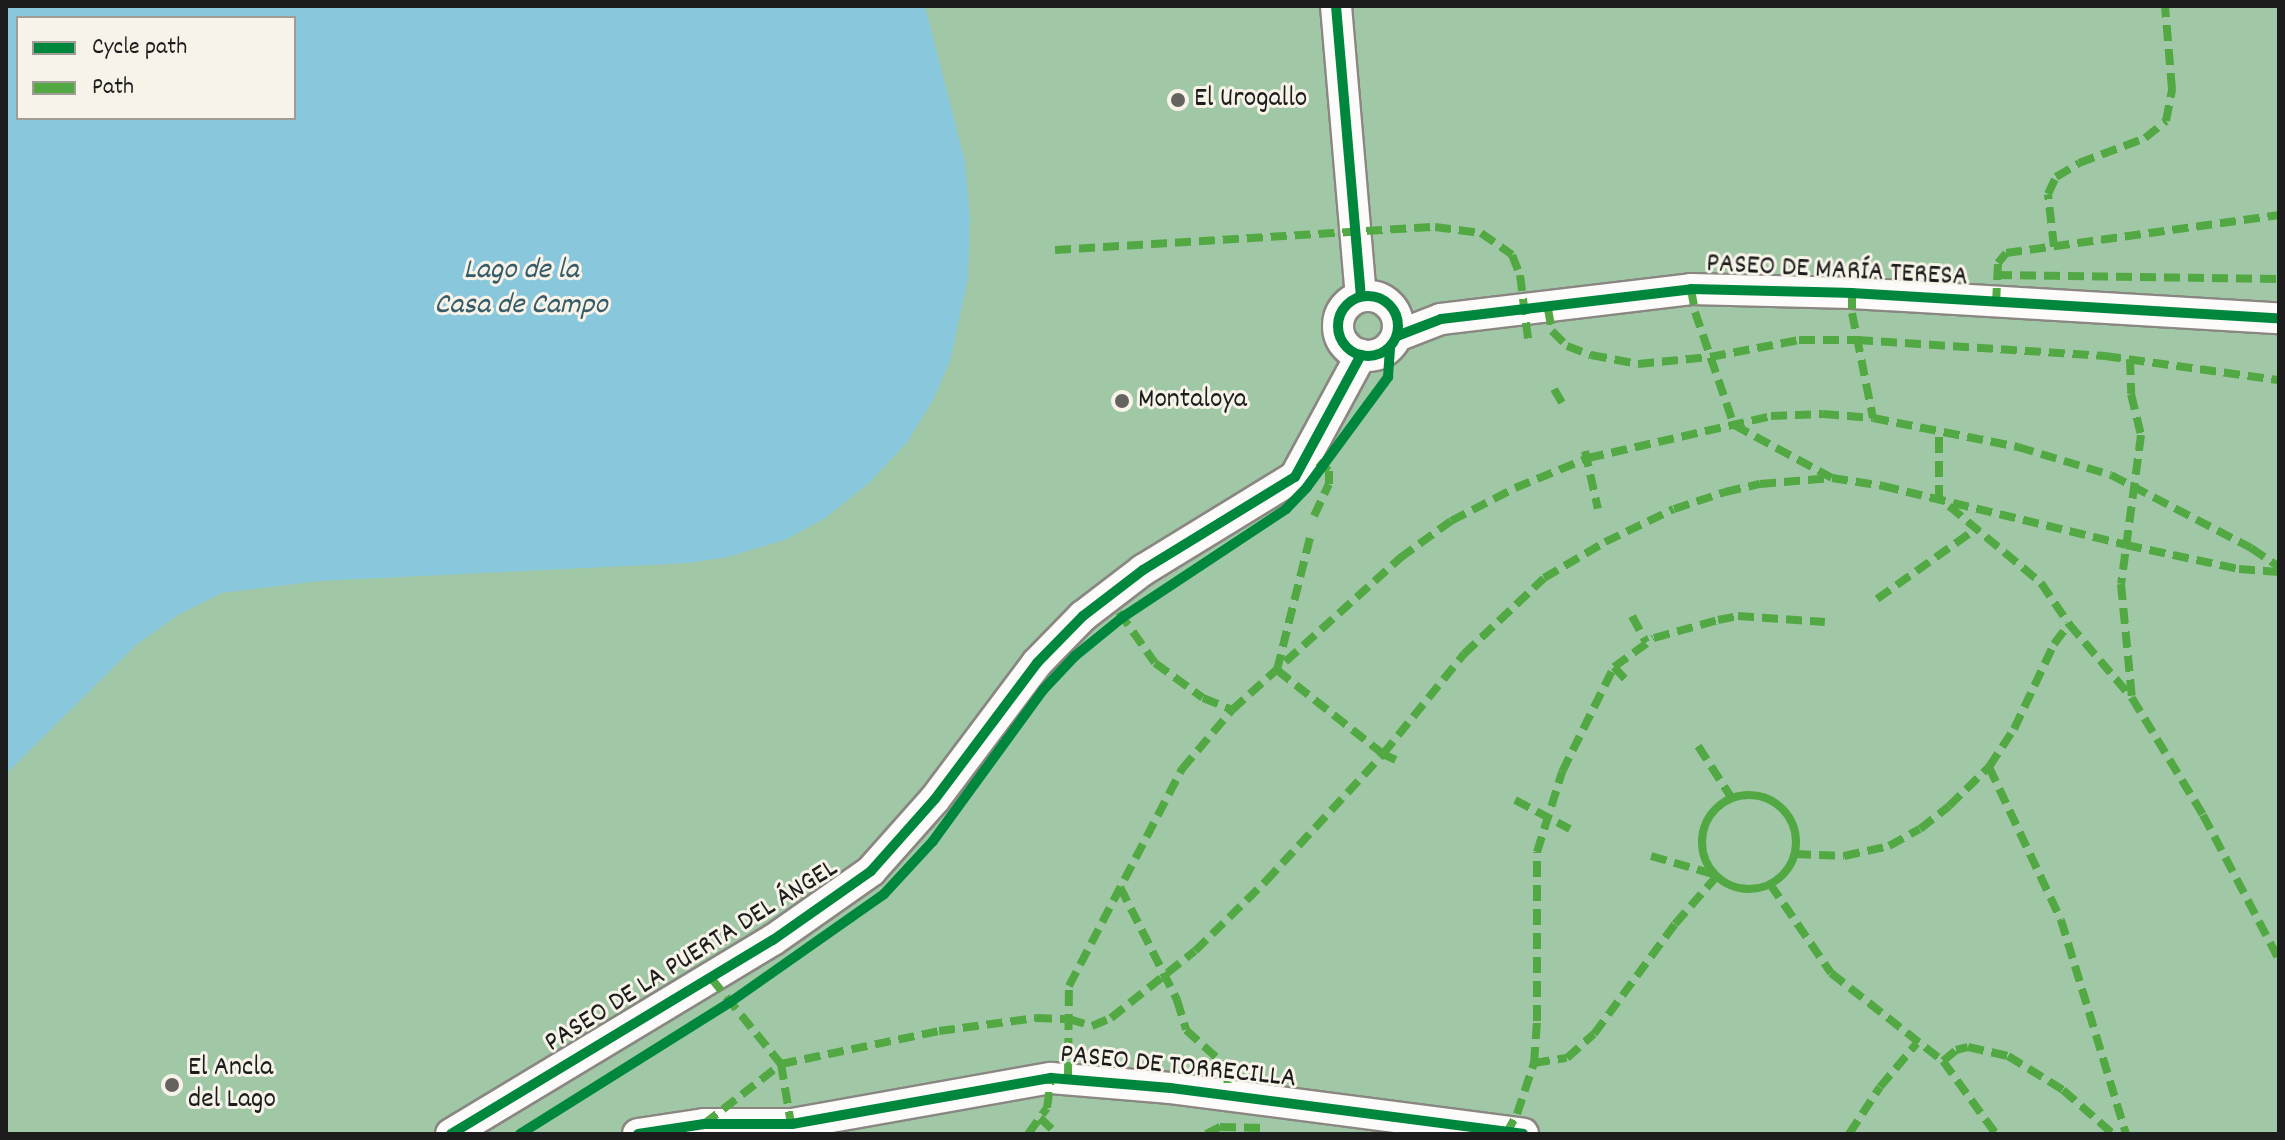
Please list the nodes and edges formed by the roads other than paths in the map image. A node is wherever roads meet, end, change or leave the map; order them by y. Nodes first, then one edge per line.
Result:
1 (1336, 6) edge
2 (1361, 295) junction
3 (2279, 318) edge
4 (1397, 336) junction
5 (1361, 355) junction
6 (451, 1134) edge
7 (638, 1134) edge
8 (1523, 1134) edge

1 - 2 street
2 - 4 street
2 - 5 street
3 - 4 street, PASEO DE MARÍA TERESA
4 - 5 street
5 - 6 street, PASEO DE LA PUERTA DEL ÁNGEL
7 - 8 street, PASEO DE TORRECILLA

